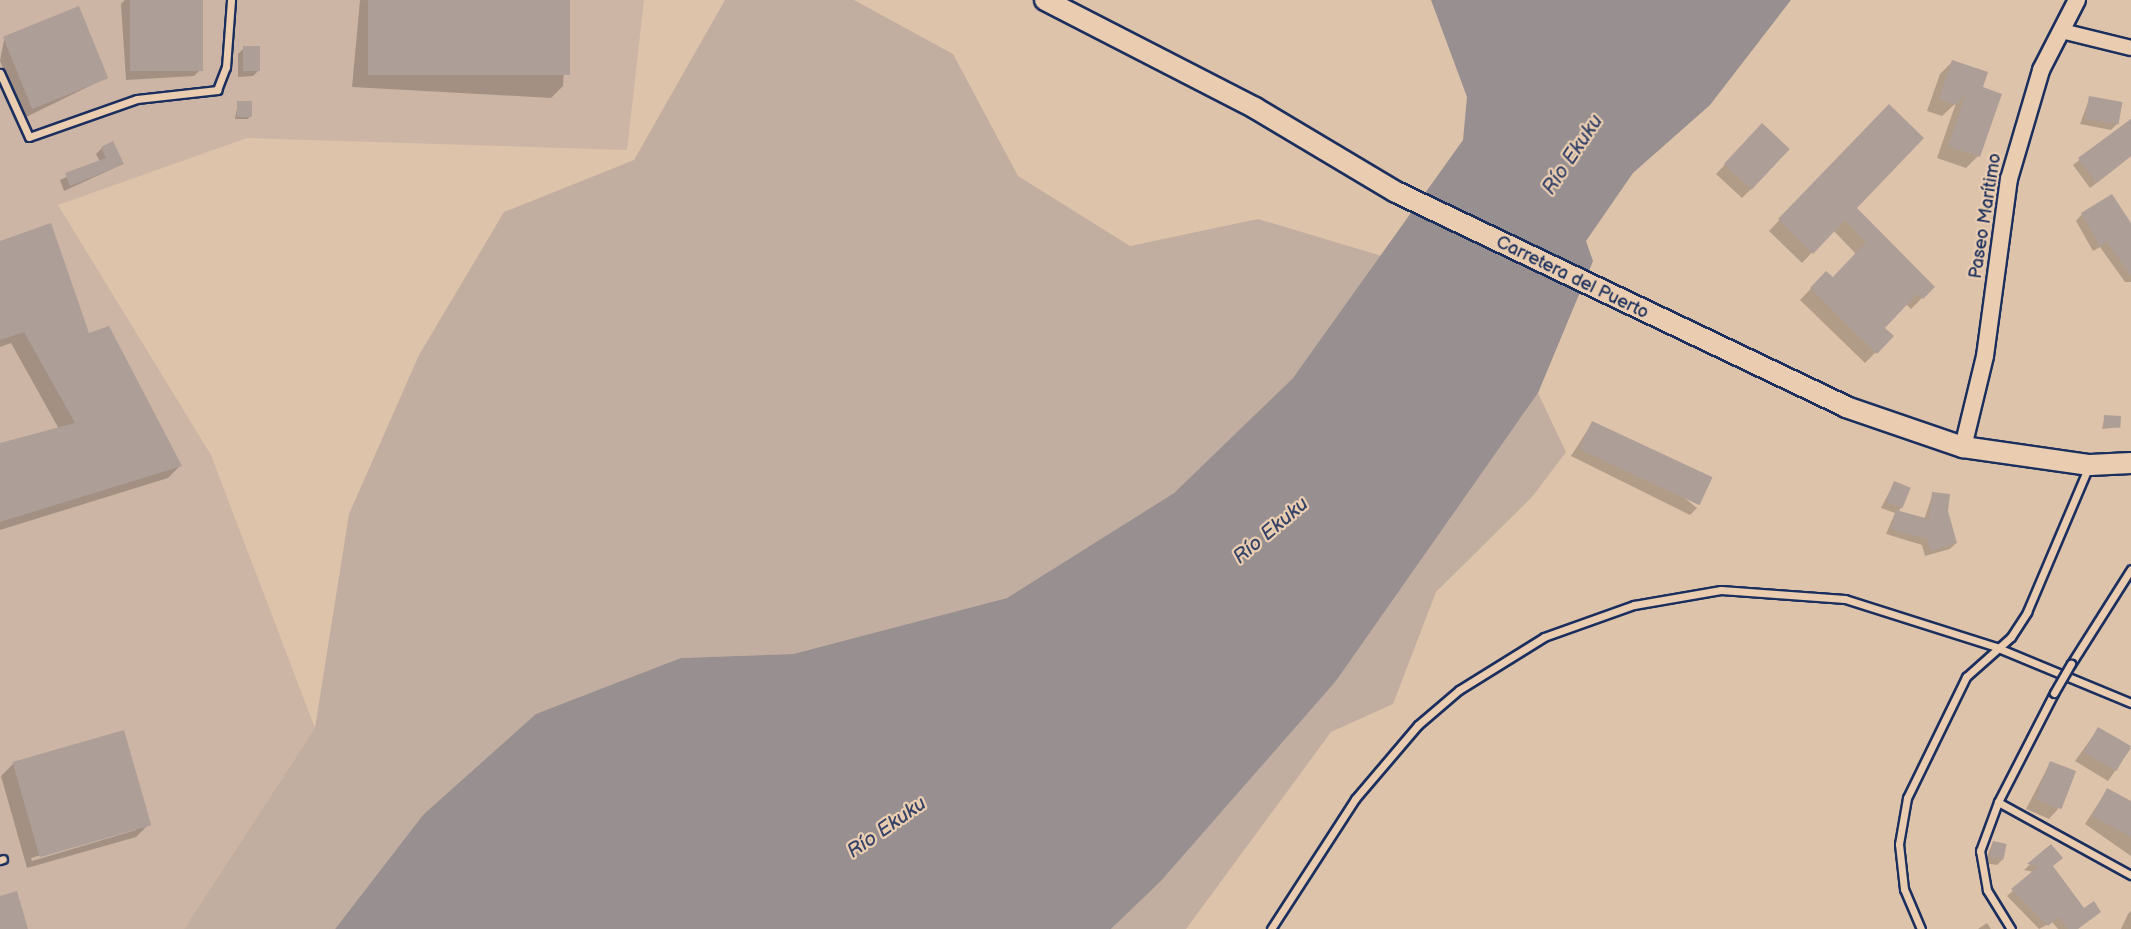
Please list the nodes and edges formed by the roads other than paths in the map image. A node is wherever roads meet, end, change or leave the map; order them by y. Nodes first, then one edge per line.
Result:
1 (231, 0) edge
2 (1045, 0) edge
3 (2077, 0) edge
4 (2062, 31) junction
5 (2131, 48) edge
6 (0, 73) edge
7 (1963, 447) junction
8 (2131, 463) edge
9 (2090, 465) junction
10 (2131, 569) edge
11 (1996, 647) junction
12 (2131, 703) edge
13 (1998, 802) junction
14 (2131, 875) edge
15 (1271, 929) edge
16 (1921, 929) edge
17 (2011, 929) edge

1 - 6 lane
2 - 7 main road, Carretera del Puerto
3 - 4 street, Paseo Marítimo
4 - 5 street
4 - 7 street, Paseo Marítimo
7 - 9 main road, Carretera del Puerto
8 - 9 main road, Carretera del Puerto
9 - 11 lane
10 - 13 lane, bridge
11 - 12 lane
11 - 15 lane
11 - 16 lane
13 - 14 lane
13 - 17 lane

